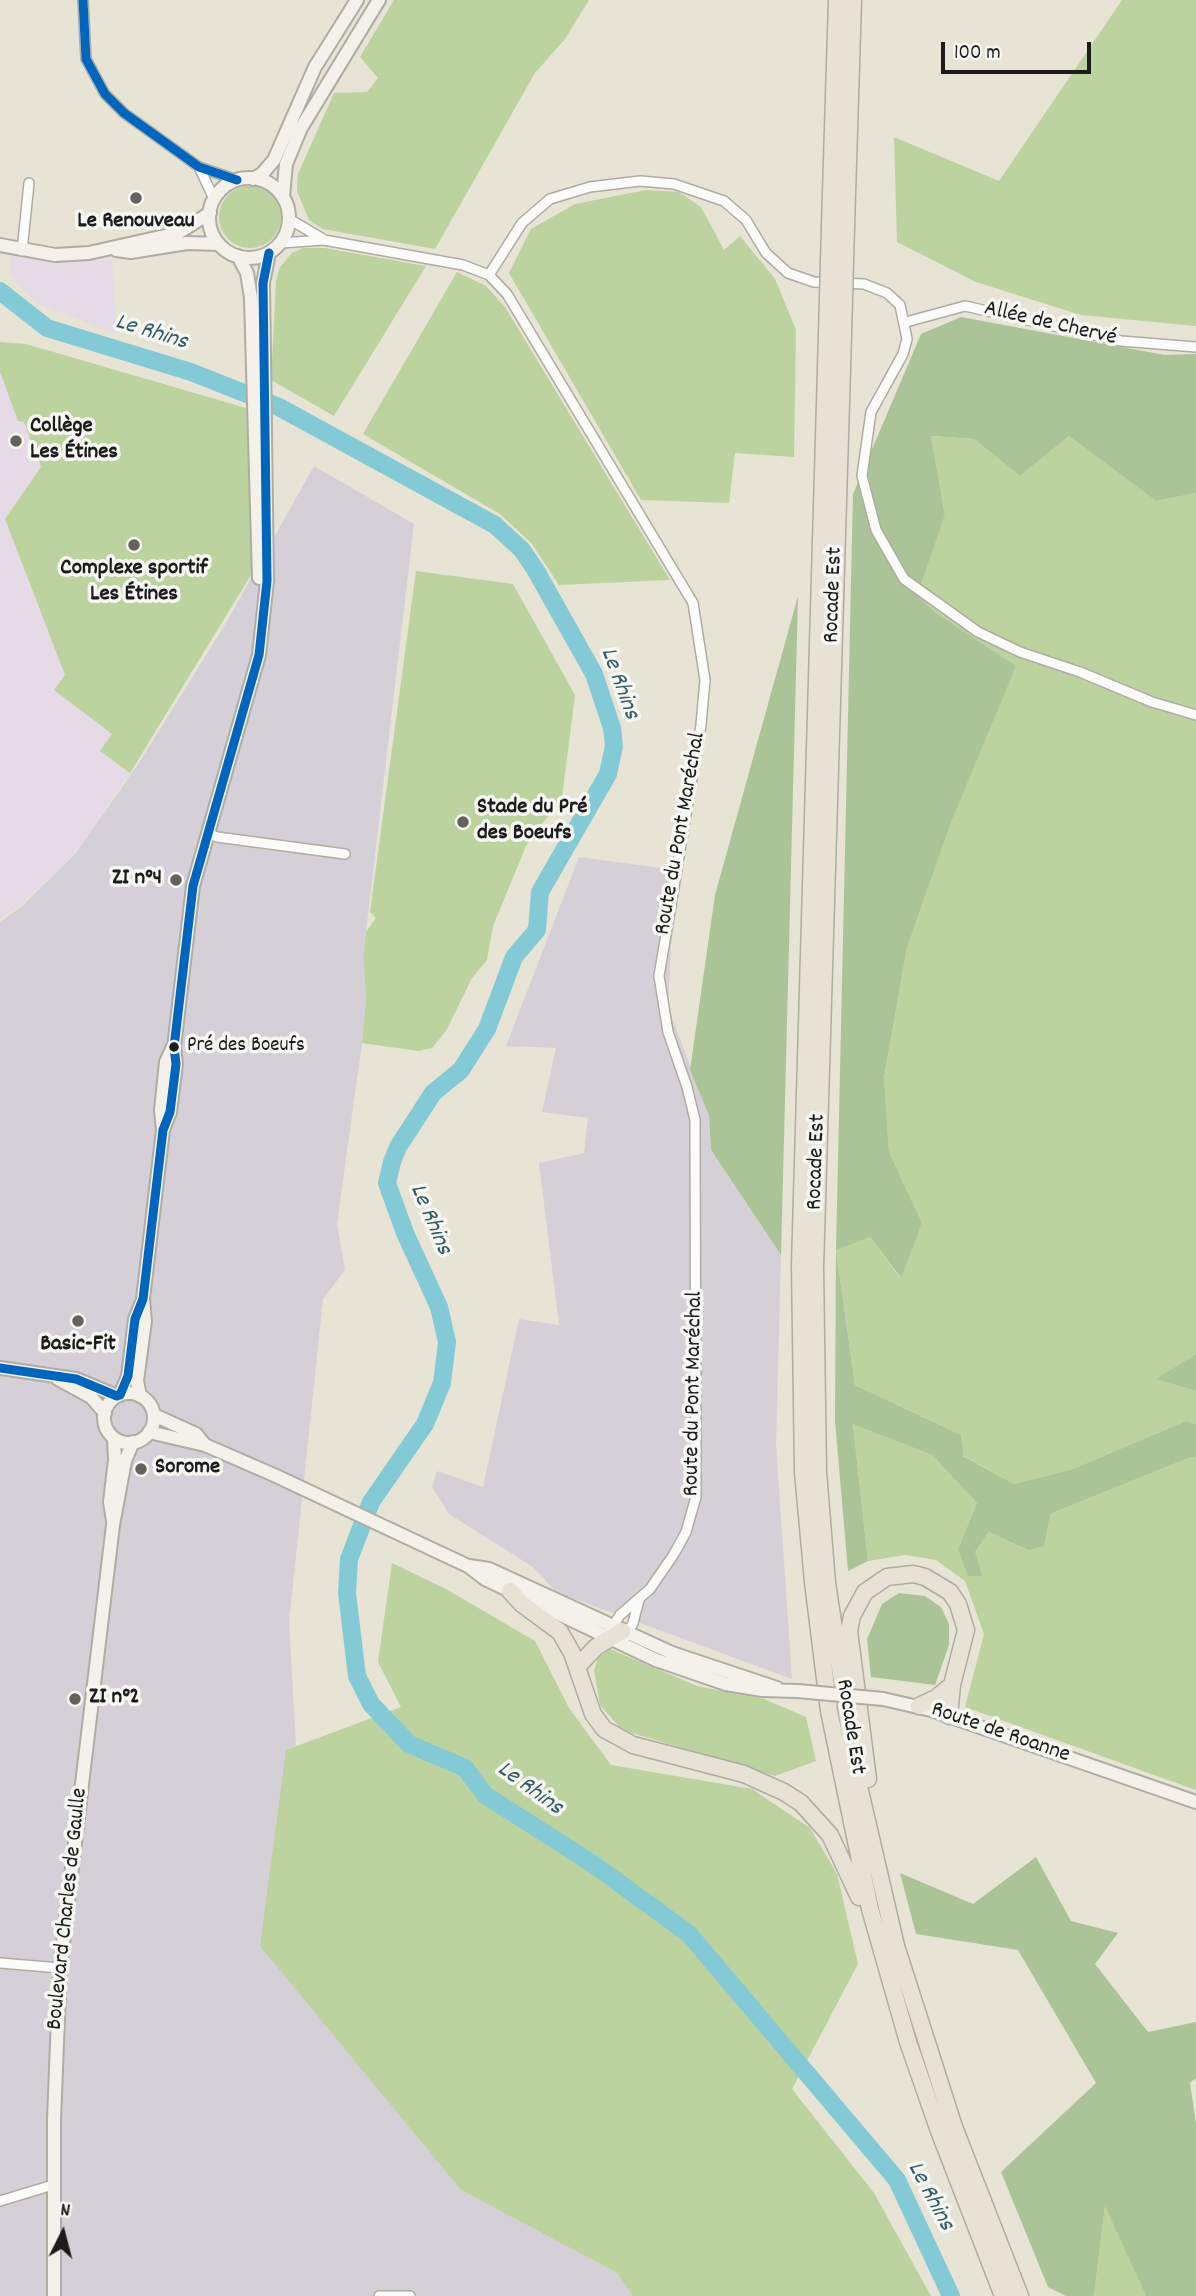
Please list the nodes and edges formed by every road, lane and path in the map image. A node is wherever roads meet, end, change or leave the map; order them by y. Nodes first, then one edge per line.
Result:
1 (83, 0) edge
2 (357, 0) edge
3 (379, 0) edge
4 (837, 0) edge
5 (853, 0) edge
6 (199, 167) junction
7 (253, 179) junction
8 (237, 180) junction
9 (29, 183) dead end
10 (283, 197) junction
11 (214, 199) junction
12 (210, 212) junction
13 (289, 219) junction
14 (838, 226) junction
15 (324, 240) junction
16 (281, 243) junction
17 (219, 244) junction
18 (3, 246) edge
19 (112, 250) junction
20 (22, 251) junction
21 (269, 253) junction
22 (238, 256) junction
23 (489, 275) junction
24 (906, 323) junction
25 (835, 334) junction
26 (1196, 347) edge
27 (258, 363) junction
28 (1196, 715) edge
29 (207, 833) junction
30 (345, 854) dead end
31 (143, 1298) junction
32 (0, 1368) edge
33 (54, 1377) junction
34 (118, 1395) junction
35 (140, 1396) junction
36 (105, 1413) junction
37 (154, 1415) junction
38 (149, 1432) junction
39 (114, 1438) junction
40 (133, 1442) junction
41 (205, 1445) junction
42 (113, 1525) junction
43 (468, 1566) junction
44 (510, 1591) junction
45 (639, 1600) junction
46 (617, 1634) junction
47 (577, 1667) junction
48 (952, 1685) junction
49 (919, 1706) junction
50 (949, 1716) junction
51 (1196, 1802) edge
52 (864, 1812) junction
53 (870, 1909) junction
54 (0, 1963) edge
55 (60, 1968) junction
56 (53, 2185) junction
57 (0, 2201) edge
58 (54, 2296) edge
59 (379, 2296) edge
60 (410, 2296) edge
61 (1003, 2296) edge
62 (1020, 2296) edge

1 - 6 street
2 - 7 street
3 - 10 street
4 - 14 highway, Rocade Est
5 - 14 highway, Rocade Est
6 - 8 street
6 - 11 street
7 - 8 street
7 - 10 street
8 - 11 street
9 - 20 street
10 - 13 street
11 - 12 street
12 - 17 street
12 - 19 street
13 - 15 street
13 - 16 street
14 - 25 highway, Rocade Est, bridge
15 - 16 street
15 - 23 street
16 - 21 street
17 - 19 street
17 - 22 street
18 - 20 street
19 - 20 street
21 - 22 street
21 - 27 street
22 - 27 street
23 - 24 street
23 - 45 street, Route du Pont Maréchal
24 - 26 street, Allée de Chervé
24 - 28 street
25 - 52 highway, Rocade Est
25 - 53 highway, Rocade Est
27 - 29 street
29 - 30 street
29 - 31 street
31 - 34 street
31 - 35 street
32 - 33 street
33 - 34 street
33 - 36 street
34 - 35 street
34 - 36 street
35 - 37 street
36 - 39 street
37 - 38 street
37 - 41 street
38 - 40 street
38 - 41 street
39 - 40 street
39 - 42 street, Boulevard Charles de Gaulle
40 - 42 street, Boulevard Charles de Gaulle
41 - 43 street
42 - 55 street, Boulevard Charles de Gaulle
43 - 44 street
43 - 46 street
44 - 46 street
44 - 47 highway
45 - 46 street, Route du Pont Maréchal
45 - 46 street, Route du Pont Maréchal
46 - 47 highway
46 - 49 street, Route de Roanne, bridge
47 - 53 highway
48 - 49 highway
48 - 50 highway
48 - 52 highway
49 - 50 street, Route de Roanne
50 - 51 street, Route de Roanne
52 - 62 highway, Rocade Est
53 - 61 highway, Rocade Est
54 - 55 street
55 - 56 street, Boulevard Charles de Gaulle
56 - 57 street
56 - 58 street, Boulevard Charles de Gaulle
59 - 60 street

